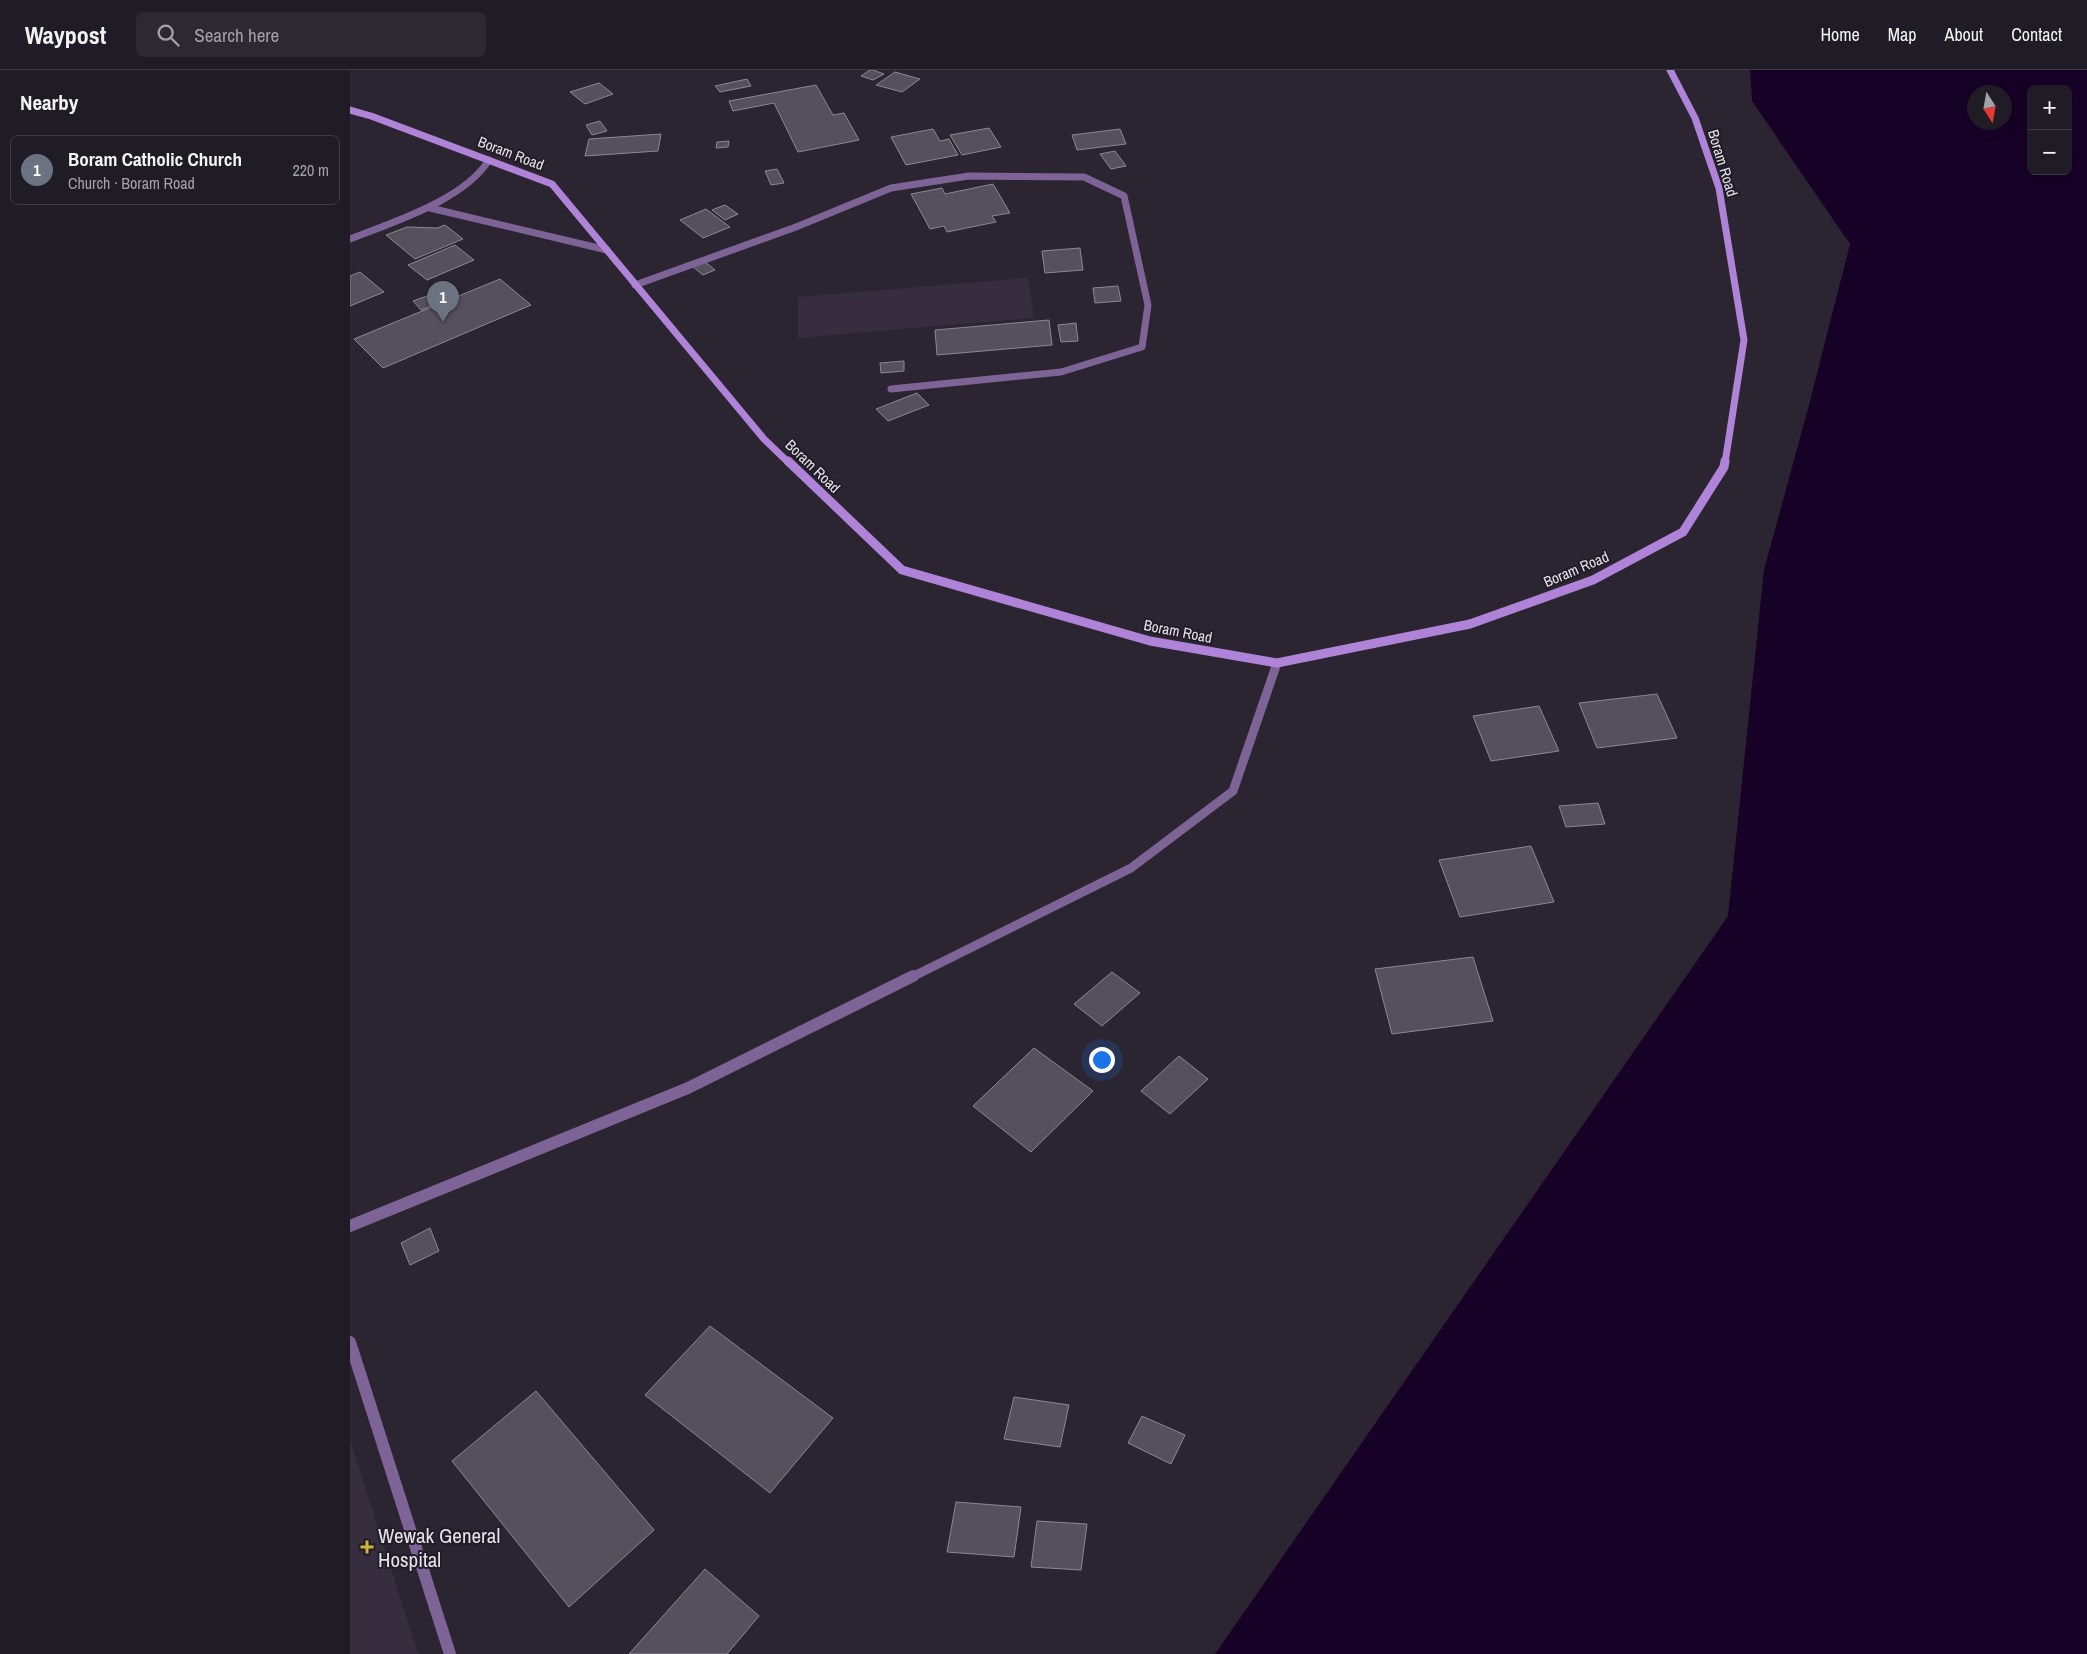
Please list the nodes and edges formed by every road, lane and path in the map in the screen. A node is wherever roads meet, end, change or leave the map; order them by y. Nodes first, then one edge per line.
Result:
1 (1670, 70) edge
2 (350, 110) edge
3 (489, 160) junction
4 (430, 208) junction
5 (350, 239) edge
6 (607, 250) junction
7 (635, 285) junction
8 (891, 389) dead end
9 (1277, 663) junction
10 (350, 1226) edge
11 (350, 1342) edge
12 (450, 1654) edge

1 - 9 street, Boram Road
2 - 3 street, Boram Road
3 - 4 street
3 - 6 street, Boram Road
4 - 5 street
4 - 6 street
6 - 7 street, Boram Road
7 - 8 street
7 - 9 street, Boram Road
9 - 10 street
11 - 12 street

